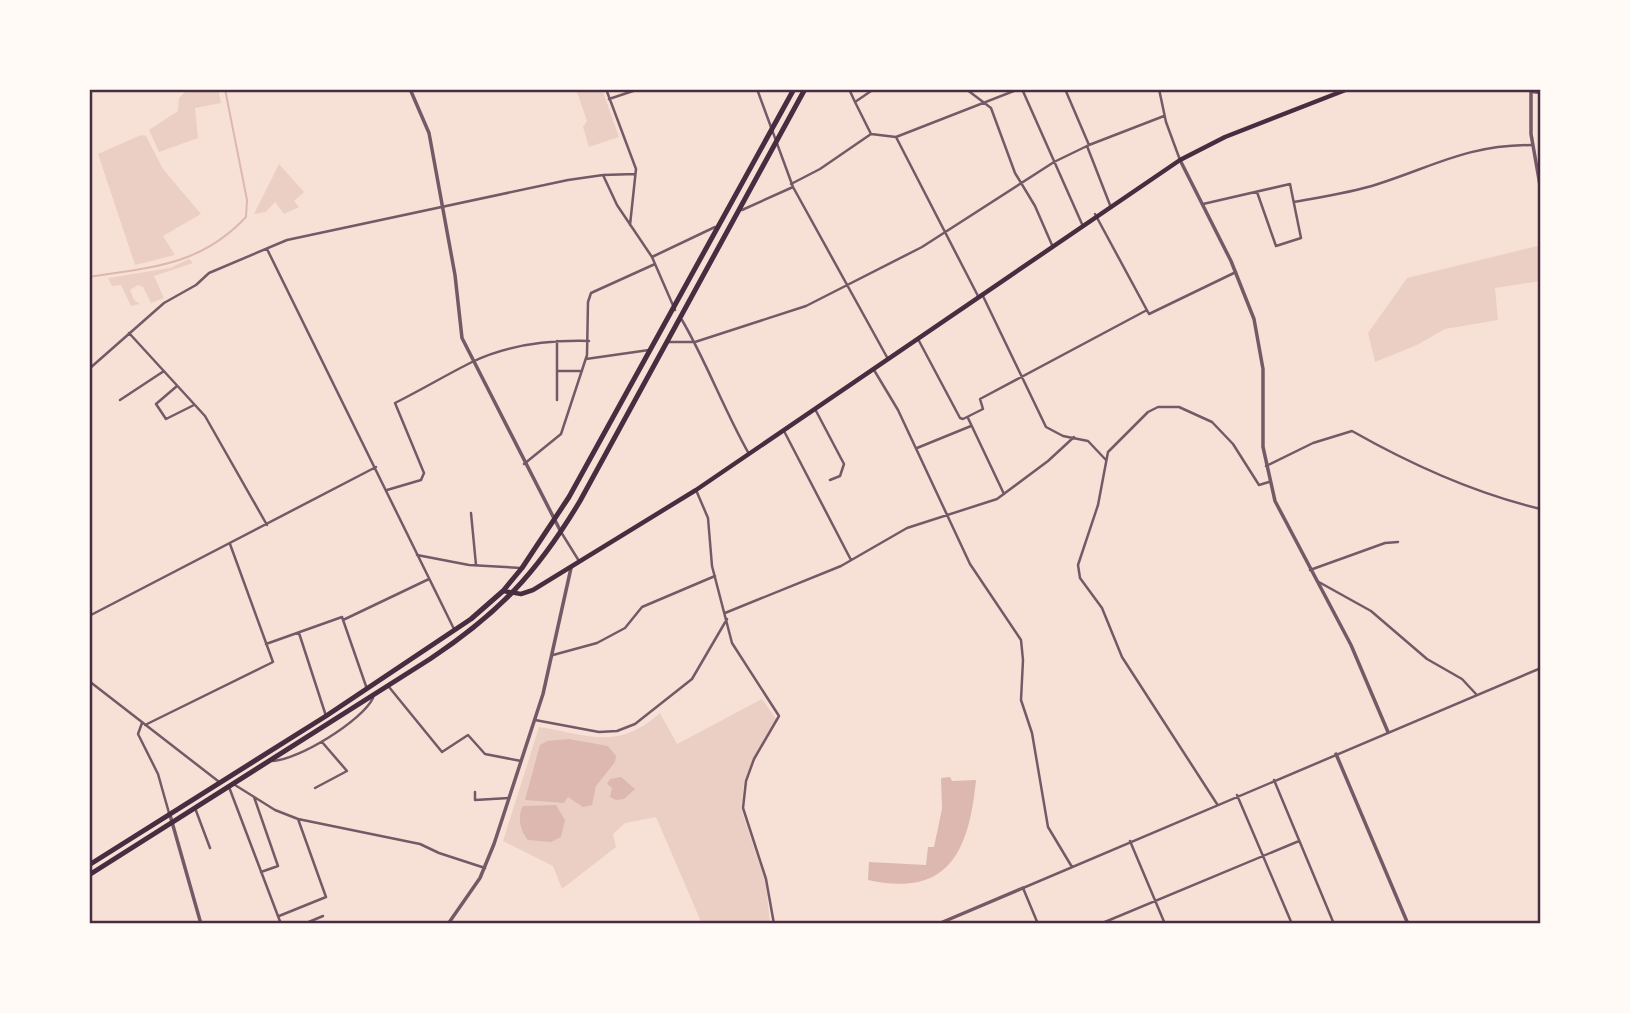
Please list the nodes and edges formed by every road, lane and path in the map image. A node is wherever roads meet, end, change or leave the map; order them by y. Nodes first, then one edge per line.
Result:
1 (410, 89) edge
2 (606, 89) edge
3 (639, 89) edge
4 (757, 89) edge
5 (794, 89) edge
6 (805, 89) edge
7 (849, 89) edge
8 (874, 89) edge
9 (966, 89) edge
10 (1020, 89) edge
11 (1065, 89) edge
12 (1159, 89) edge
13 (1348, 89) edge
14 (1531, 91) edge
15 (1541, 93) edge
16 (609, 99) junction
17 (855, 102) junction
18 (985, 102) junction
19 (1164, 116) junction
20 (771, 131) junction
21 (871, 134) junction
22 (896, 137) junction
23 (775, 145) junction
24 (1087, 145) junction
25 (1533, 145) junction
26 (1180, 160) junction
27 (1054, 162) junction
28 (1539, 172) edge
29 (635, 174) junction
30 (603, 175) junction
31 (1021, 183) junction
32 (792, 185) junction
33 (1541, 191) edge
34 (1257, 192) junction
35 (1294, 202) junction
36 (1110, 205) junction
37 (1201, 205) junction
38 (442, 208) junction
39 (738, 211) junction
40 (1095, 214) junction
41 (722, 224) junction
42 (1082, 224) junction
43 (630, 225) junction
44 (946, 232) junction
45 (1052, 245) junction
46 (267, 249) junction
47 (652, 257) junction
48 (654, 264) junction
49 (1236, 272) junction
50 (844, 285) junction
51 (980, 295) junction
52 (675, 310) junction
53 (1147, 310) junction
54 (680, 317) junction
55 (129, 332) junction
56 (918, 339) junction
57 (557, 341) junction
58 (589, 341) junction
59 (667, 342) junction
60 (695, 342) junction
61 (652, 350) junction
62 (586, 359) junction
63 (888, 360) junction
64 (472, 362) junction
65 (89, 368) edge
66 (873, 369) junction
67 (557, 371) junction
68 (164, 372) junction
69 (583, 372) junction
70 (1023, 375) junction
71 (177, 386) junction
72 (120, 400) dead end
73 (557, 400) dead end
74 (194, 405) junction
75 (816, 409) junction
76 (967, 417) junction
77 (971, 426) junction
78 (783, 431) junction
79 (1074, 437) junction
80 (917, 449) junction
81 (749, 454) junction
82 (1106, 460) junction
83 (524, 464) junction
84 (1266, 466) junction
85 (376, 467) junction
86 (830, 480) dead end
87 (1269, 482) junction
88 (387, 490) junction
89 (696, 490) junction
90 (1004, 494) junction
91 (1541, 509) edge
92 (471, 513) dead end
93 (947, 514) junction
94 (555, 522) junction
95 (267, 525) junction
96 (561, 532) junction
97 (1398, 541) dead end
98 (230, 544) junction
99 (417, 555) junction
100 (852, 560) junction
101 (579, 561) junction
102 (476, 565) junction
103 (571, 566) junction
104 (522, 568) junction
105 (1310, 570) junction
106 (715, 576) junction
107 (429, 579) junction
108 (1315, 579) junction
109 (503, 590) junction
110 (513, 594) junction
111 (725, 613) junction
112 (89, 616) edge
113 (727, 619) junction
114 (343, 621) junction
115 (455, 630) junction
116 (298, 632) junction
117 (266, 644) junction
118 (553, 655) junction
119 (1541, 668) edge
120 (89, 681) edge
121 (388, 686) junction
122 (367, 689) junction
123 (375, 695) junction
124 (1476, 695) junction
125 (326, 716) junction
126 (535, 720) junction
127 (143, 724) junction
128 (1388, 732) junction
129 (321, 741) junction
130 (1336, 754) junction
131 (270, 761) junction
132 (521, 761) junction
133 (1274, 780) junction
134 (218, 781) junction
135 (232, 785) junction
136 (315, 788) dead end
137 (475, 792) dead end
138 (1237, 795) junction
139 (254, 797) junction
140 (509, 798) junction
141 (1217, 804) junction
142 (195, 808) junction
143 (169, 813) junction
144 (298, 819) junction
145 (172, 824) junction
146 (1130, 841) junction
147 (1299, 841) junction
148 (211, 848) dead end
149 (1264, 856) junction
150 (89, 865) edge
151 (1072, 867) junction
152 (485, 868) junction
153 (261, 872) junction
154 (89, 875) edge
155 (1023, 888) junction
156 (1155, 901) junction
157 (278, 916) junction
158 (323, 916) dead end
159 (201, 924) edge
160 (281, 924) edge
161 (304, 924) edge
162 (448, 924) edge
163 (774, 924) edge
164 (937, 924) edge
165 (1038, 924) edge
166 (1100, 924) edge
167 (1165, 924) edge
168 (1292, 924) edge
169 (1334, 924) edge
170 (1408, 924) edge

1 - 38 street
2 - 16 street
3 - 16 street
4 - 20 street
5 - 20 highway
6 - 23 highway
7 - 17 street
8 - 17 street
9 - 18 street
10 - 18 street
10 - 27 street
11 - 24 street
12 - 19 street
13 - 26 main road
14 - 15 street
14 - 25 street
16 - 29 street
17 - 21 street
18 - 22 street
18 - 31 street
19 - 24 street
19 - 26 street
20 - 23 street
20 - 41 highway
21 - 22 street
21 - 32 street
22 - 44 street
23 - 32 street
23 - 39 highway
24 - 27 street
24 - 36 street
25 - 28 street
25 - 35 street
26 - 36 main road
26 - 37 street
27 - 31 street
27 - 42 street
28 - 33 street
29 - 30 street
29 - 43 street
30 - 38 street
30 - 43 street
31 - 44 street
31 - 45 street
32 - 39 street
32 - 50 street
34 - 35 street
34 - 35 street
34 - 37 street
36 - 40 main road
37 - 49 street
38 - 46 street
38 - 64 street
39 - 54 highway
40 - 42 main road
40 - 53 street
41 - 47 street
41 - 52 highway
42 - 45 main road
43 - 47 street
44 - 50 street
44 - 51 street
45 - 51 main road
46 - 55 street
46 - 85 street
47 - 48 street
48 - 52 street
48 - 58 street
49 - 53 street
49 - 84 street
50 - 60 street
50 - 63 street
51 - 56 main road
51 - 70 street
52 - 61 highway
53 - 70 street
54 - 59 highway
54 - 60 street
55 - 65 street
55 - 68 street
56 - 63 main road
56 - 76 street
57 - 58 street
57 - 64 street
57 - 67 street
58 - 62 street
59 - 60 street
59 - 96 highway
60 - 81 street
61 - 62 street
61 - 94 highway
62 - 69 street
63 - 66 main road
64 - 83 street
64 - 88 street
66 - 75 main road
66 - 80 street
67 - 69 street
67 - 73 street
68 - 71 street
68 - 72 street
69 - 83 street
70 - 76 street
70 - 79 street
71 - 74 street
71 - 74 street
74 - 95 street
75 - 78 main road
75 - 86 street
76 - 77 street
77 - 80 street
77 - 90 street
78 - 81 main road
78 - 100 street
79 - 82 street
79 - 90 street
80 - 93 street
81 - 89 main road
82 - 87 street
82 - 141 street
83 - 94 street
84 - 87 street
84 - 91 street
85 - 88 street
85 - 95 street
87 - 105 street
88 - 99 street
89 - 101 main road
89 - 106 street
90 - 93 street
92 - 102 street
93 - 100 street
93 - 151 street
94 - 96 street
94 - 104 highway
95 - 98 street
96 - 101 street
96 - 110 highway
97 - 105 street
98 - 112 street
98 - 117 street
99 - 102 street
99 - 107 street
100 - 111 street
101 - 103 main road
102 - 104 street
103 - 110 main road
103 - 118 street
104 - 109 highway
105 - 108 street
106 - 111 street
106 - 118 street
107 - 114 street
107 - 115 street
108 - 124 street
108 - 128 street
109 - 110 main road
109 - 115 highway
110 - 121 highway
111 - 113 street
113 - 126 street
113 - 163 street
114 - 116 street
114 - 122 street
115 - 122 highway
116 - 117 street
116 - 125 street
117 - 127 street
118 - 126 street
119 - 124 street
120 - 127 street
121 - 123 highway
121 - 132 street
122 - 125 highway
123 - 129 street
123 - 131 highway
124 - 128 street
125 - 134 highway
126 - 132 street
127 - 134 street
127 - 143 street
128 - 130 street
129 - 131 street
129 - 136 street
130 - 133 street
130 - 170 street
131 - 135 highway
132 - 140 street
133 - 138 street
133 - 147 street
134 - 143 highway
135 - 139 street
135 - 142 highway
135 - 153 street
137 - 140 street
138 - 141 street
138 - 149 street
139 - 144 street
139 - 153 street
140 - 152 street
141 - 146 street
142 - 145 highway
142 - 148 street
143 - 145 street
143 - 150 highway
144 - 152 street
144 - 157 street
145 - 154 highway
145 - 159 street
146 - 151 street
146 - 156 street
147 - 149 street
147 - 169 street
149 - 156 street
149 - 168 street
151 - 155 street
152 - 162 street
153 - 157 street
155 - 164 street
155 - 165 street
156 - 166 street
156 - 167 street
157 - 160 street
158 - 161 street

